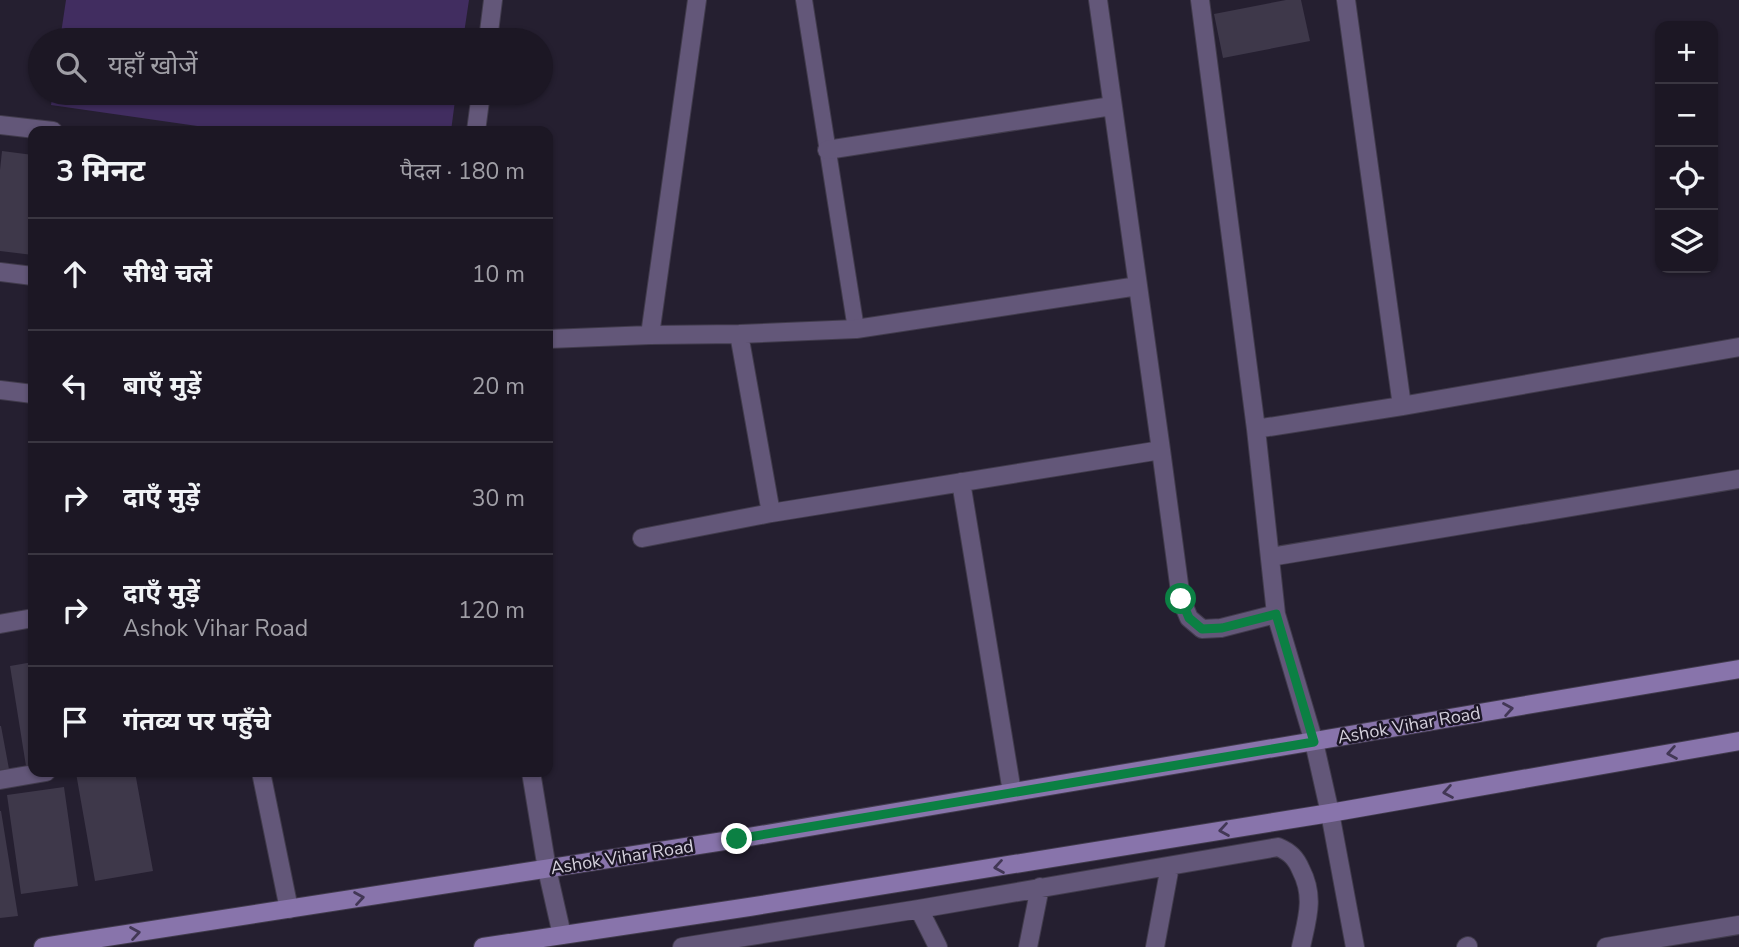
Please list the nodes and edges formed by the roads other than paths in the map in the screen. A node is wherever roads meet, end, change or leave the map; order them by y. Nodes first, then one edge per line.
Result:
1 (493, 0) edge
2 (697, 0) edge
3 (804, 0) edge
4 (1098, 0) edge
5 (1200, 0) edge
6 (1346, 0) edge
7 (490, 28) edge
8 (479, 105) edge
9 (1112, 106) junction
10 (0, 125) edge
11 (477, 126) edge
12 (28, 128) edge
13 (827, 150) junction
14 (0, 272) edge
15 (28, 275) edge
16 (1138, 286) junction
17 (856, 329) junction
18 (739, 334) junction
19 (650, 335) junction
20 (553, 339) edge
21 (1739, 347) edge
22 (0, 390) edge
23 (28, 393) edge
24 (1402, 406) junction
25 (1256, 429) junction
26 (1161, 450) junction
27 (1739, 479) edge
28 (961, 482) junction
29 (771, 513) junction
30 (642, 538) dead end
31 (1270, 557) junction
32 (1276, 614) junction
33 (28, 619) edge
34 (0, 624) edge
35 (1739, 669) edge
36 (1739, 741) edge
37 (1314, 742) junction
38 (28, 775) edge
39 (262, 777) edge
40 (532, 777) edge
41 (0, 780) edge
42 (1012, 792) junction
43 (1330, 813) junction
44 (1170, 866) junction
45 (547, 869) junction
46 (1040, 887) junction
47 (289, 909) junction
48 (919, 909) junction
49 (1739, 925) edge
50 (562, 934) junction
51 (773, 940) edge
52 (43, 947) edge
53 (483, 947) edge
54 (682, 947) edge
55 (938, 947) edge
56 (1028, 947) edge
57 (1155, 947) edge
58 (1301, 947) edge
59 (1354, 947) edge
60 (1606, 947) edge

1 - 7 street
2 - 19 street
3 - 13 lane
4 - 9 street
5 - 25 street
6 - 24 street
8 - 11 street
9 - 13 street
9 - 16 street
10 - 12 street
13 - 17 lane
14 - 15 street
16 - 17 street
16 - 26 street
17 - 18 street
18 - 19 street
18 - 29 street
19 - 20 street
21 - 24 street
22 - 23 street
24 - 25 street
25 - 31 street
26 - 28 street
26 - 32 street
27 - 31 street
28 - 29 street
28 - 42 street
29 - 30 street
31 - 32 street
32 - 37 street
33 - 34 street
37 -> 35 main road, Ashok Vihar Road
36 -> 43 main road
37 - 42 main road, Ashok Vihar Road
37 - 43 street
38 - 41 street
39 - 47 street
40 - 45 street
42 - 45 main road, Ashok Vihar Road
43 -> 50 main road
43 - 59 street
44 - 46 street
44 - 57 street
44 - 58 street
47 -> 45 main road, Ashok Vihar Road
45 - 50 street
46 - 48 street
46 - 56 street
52 -> 47 main road, Ashok Vihar Road
48 - 51 street
48 - 55 street
49 - 60 street
50 - 53 main road
51 - 54 street

